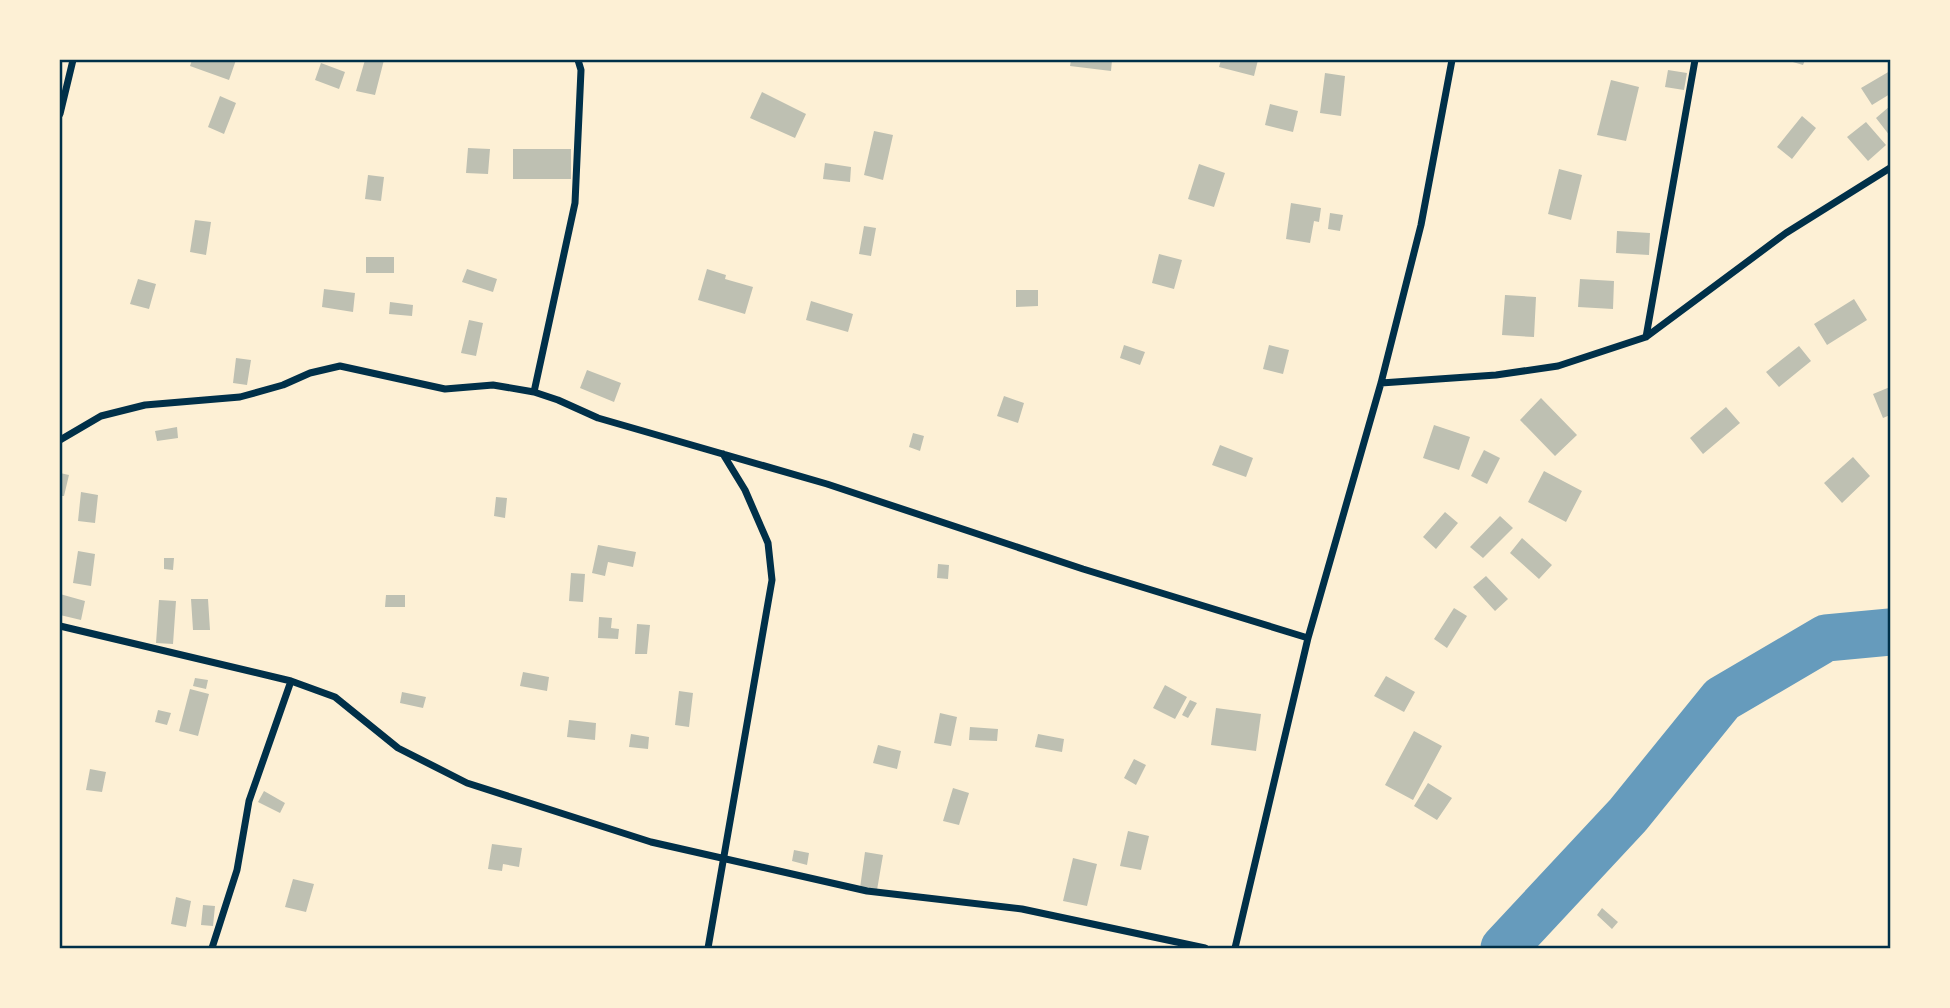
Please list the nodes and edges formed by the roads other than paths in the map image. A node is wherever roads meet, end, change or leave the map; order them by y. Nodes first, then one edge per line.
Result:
1 (73, 60) edge
2 (578, 60) edge
3 (1452, 60) edge
4 (1695, 60) edge
5 (60, 114) edge
6 (1891, 168) edge
7 (1646, 337) junction
8 (1381, 383) junction
9 (534, 391) junction
10 (60, 440) edge
11 (723, 454) junction
12 (60, 626) edge
13 (1308, 638) junction
14 (291, 681) junction
15 (722, 859) junction
16 (212, 948) edge
17 (708, 948) edge
18 (1205, 948) edge
19 (1235, 948) edge

1 - 5 street
2 - 9 street
3 - 8 street
4 - 7 street
6 - 7 street
7 - 8 street
8 - 13 street
9 - 10 street
9 - 11 street
11 - 13 street
11 - 15 street
12 - 14 street
13 - 19 street
14 - 15 street
14 - 16 street
15 - 17 street
15 - 18 street

